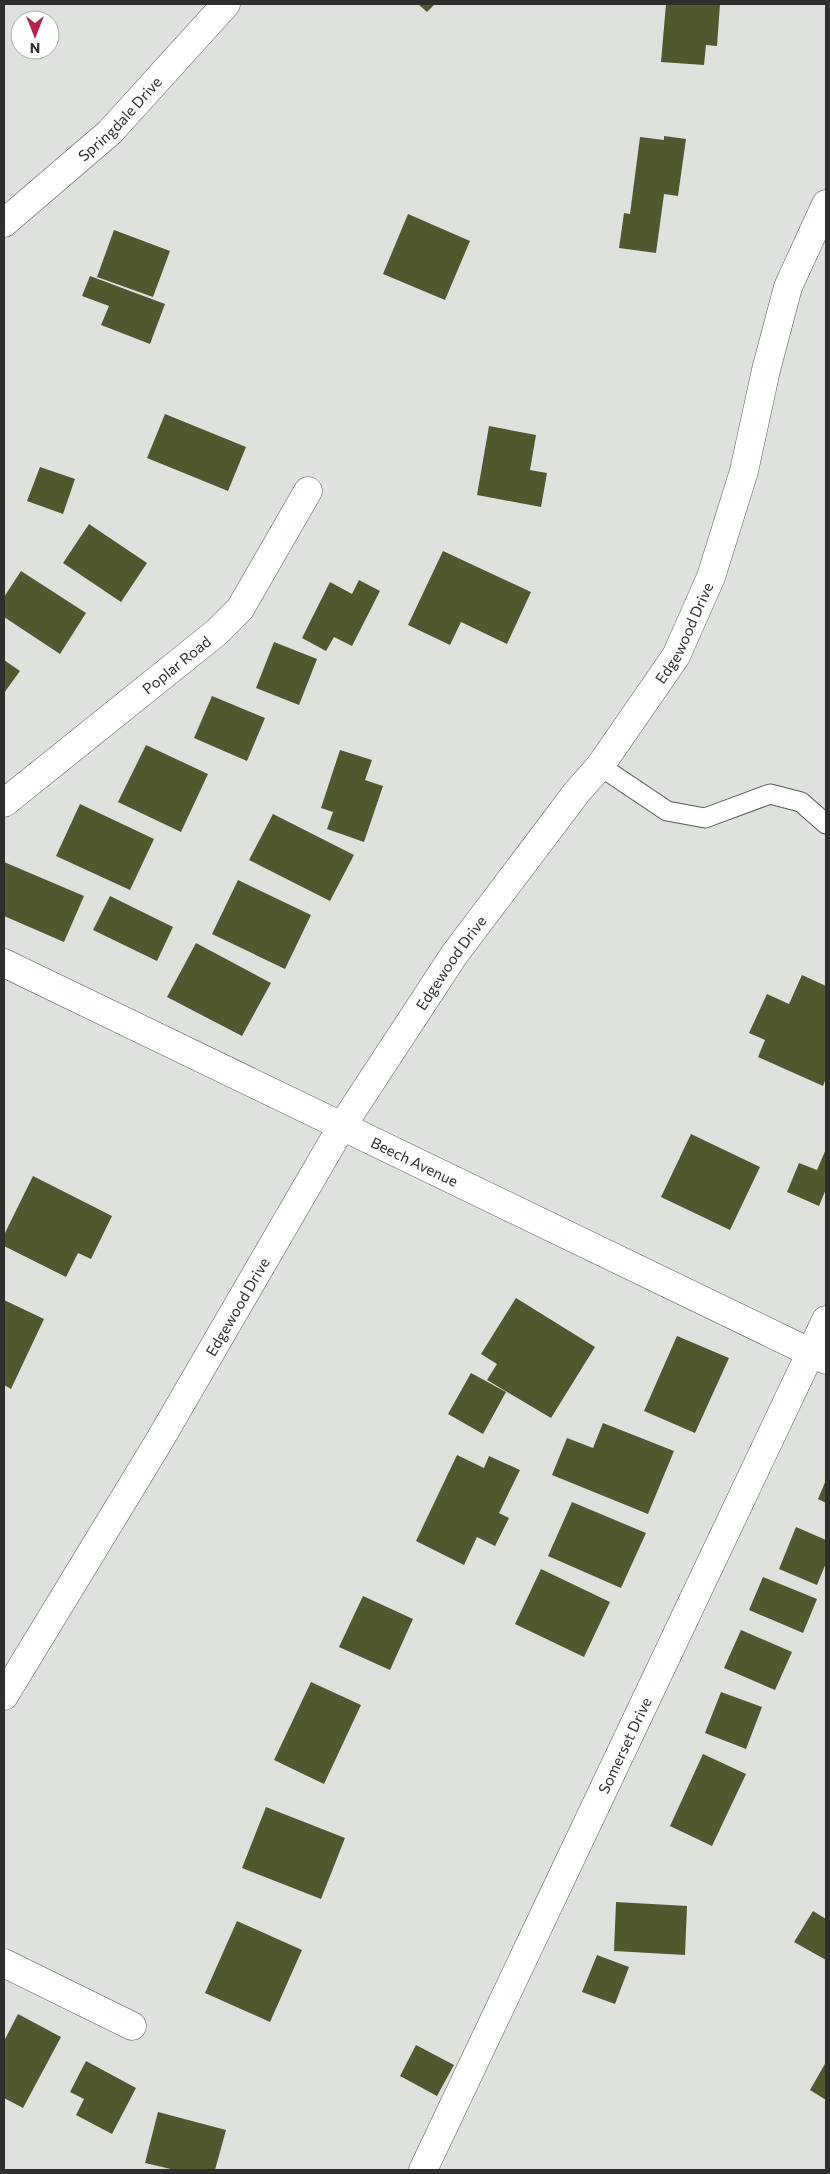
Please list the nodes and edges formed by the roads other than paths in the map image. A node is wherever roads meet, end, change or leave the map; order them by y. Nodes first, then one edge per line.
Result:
1 (226, 4) edge
2 (826, 204) edge
3 (4, 223) edge
4 (308, 491) dead end
5 (600, 766) junction
6 (4, 803) edge
7 (826, 824) edge
8 (4, 962) edge
9 (342, 1126) junction
10 (826, 1320) edge
11 (819, 1357) edge
12 (4, 1696) edge
13 (4, 1963) edge
14 (132, 2026) dead end
15 (423, 2170) edge

1 - 3 street, Springdale Drive
2 - 5 street, Edgewood Drive
4 - 6 street, Poplar Road
5 - 7 lane
5 - 9 street, Edgewood Drive
8 - 9 street, Beech Avenue
9 - 11 street, Beech Avenue
9 - 12 street, Edgewood Drive
10 - 11 street, Somerset Drive
11 - 15 street, Somerset Drive
13 - 14 street

